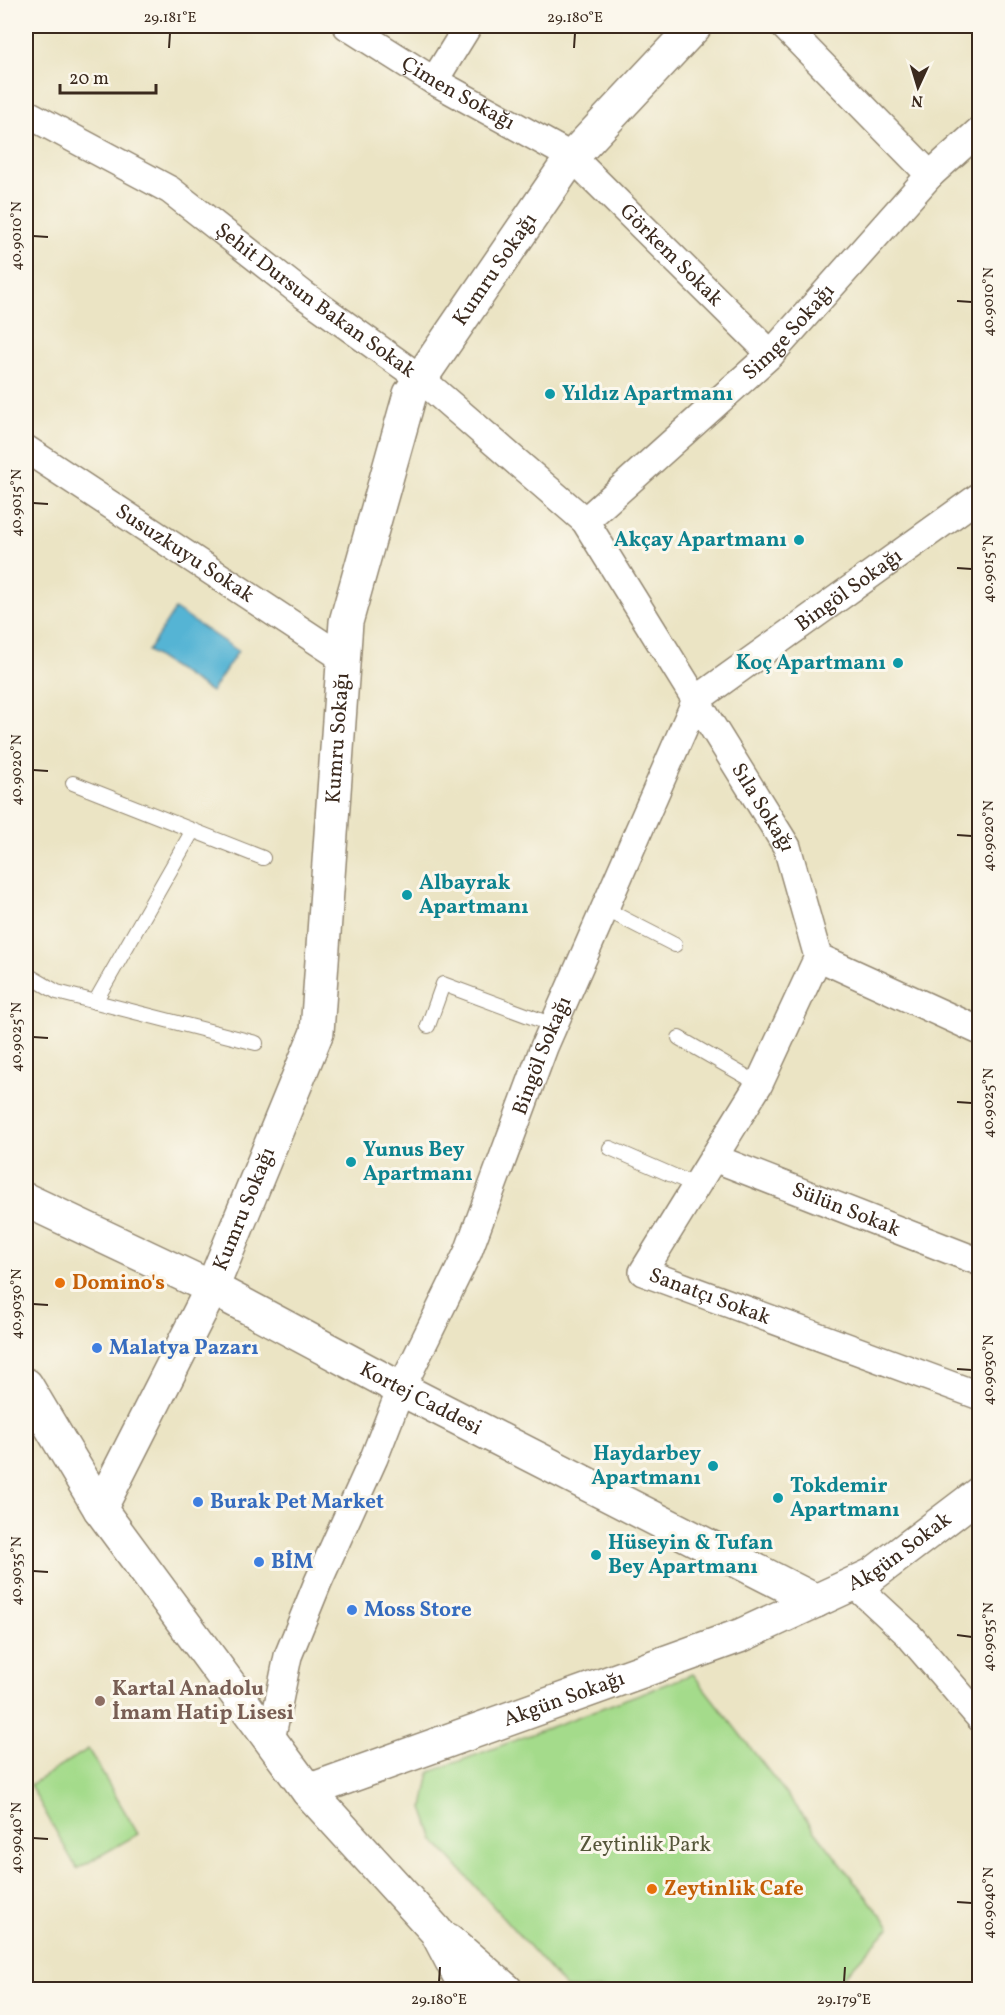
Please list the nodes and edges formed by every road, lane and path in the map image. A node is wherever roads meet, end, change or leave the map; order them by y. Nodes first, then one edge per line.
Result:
1 (347, 26) edge
2 (468, 26) edge
3 (694, 26) edge
4 (784, 26) edge
5 (434, 81) junction
6 (26, 113) edge
7 (980, 130) edge
8 (573, 157) junction
9 (930, 175) junction
10 (771, 354) junction
11 (421, 379) junction
12 (26, 449) edge
13 (980, 496) edge
14 (585, 521) junction
15 (344, 658) junction
16 (696, 700) junction
17 (73, 783) dead end
18 (192, 832) junction
19 (263, 858) dead end
20 (604, 909) junction
21 (675, 945) dead end
22 (818, 957) junction
23 (32, 977) edge
24 (26, 990) edge
25 (95, 1002) junction
26 (554, 1025) junction
27 (428, 1026) dead end
28 (980, 1031) edge
29 (679, 1038) dead end
30 (256, 1043) dead end
31 (759, 1084) junction
32 (610, 1148) dead end
33 (714, 1158) junction
34 (697, 1186) junction
35 (26, 1200) edge
36 (980, 1262) edge
37 (212, 1288) junction
38 (26, 1385) edge
39 (401, 1389) junction
40 (980, 1396) edge
41 (980, 1493) edge
42 (100, 1509) junction
43 (853, 1583) junction
44 (816, 1600) junction
45 (980, 1718) edge
46 (271, 1740) junction
47 (308, 1791) junction
48 (436, 1930) junction
49 (466, 1989) edge
50 (506, 1989) edge

1 - 5 street, Çimen Sokağı
2 - 5 street
3 - 8 street, Kumru Sokağı
4 - 9 street
5 - 8 street, Çimen Sokağı
6 - 11 street, Şehit Dursun Bakan Sokak
7 - 9 street, Simge Sokağı
8 - 10 street, Görkem Sokak
8 - 11 street, Kumru Sokağı
9 - 10 street, Simge Sokağı
10 - 14 street, Simge Sokağı
11 - 14 street, Şehit Dursun Bakan Sokak
11 - 15 street, Kumru Sokağı
12 - 15 street, Susuzkuyu Sokak
13 - 16 street, Bingöl Sokağı
14 - 16 street, Sıla Sokağı
15 - 37 street, Kumru Sokağı
16 - 20 street, Bingöl Sokağı
16 - 22 street, Sıla Sokağı
17 - 18 lane
18 - 19 lane
18 - 25 lane
20 - 21 lane
20 - 26 street, Bingöl Sokağı
22 - 28 street
22 - 31 street, Sanatçı Sokak
23 - 24 lane
23 - 25 lane
25 - 30 lane
26 - 27 lane
26 - 39 street, Bingöl Sokağı
29 - 31 lane
31 - 33 street, Sanatçı Sokak
32 - 34 lane
33 - 34 street, Sanatçı Sokak
33 - 36 street, Sülün Sokak
34 - 40 street, Sanatçı Sokak
35 - 37 street, Kortej Caddesi
37 - 39 street, Kortej Caddesi
37 - 42 street, Kumru Sokağı
38 - 42 street
39 - 44 street, Kortej Caddesi
39 - 46 street, Bingöl Sokağı
41 - 43 street, Akgün Sokak
42 - 46 street
43 - 44 street, Akgün Sokak
43 - 45 street
44 - 47 street, Akgün Sokağı
46 - 47 street
47 - 48 street
48 - 49 street
48 - 50 street

